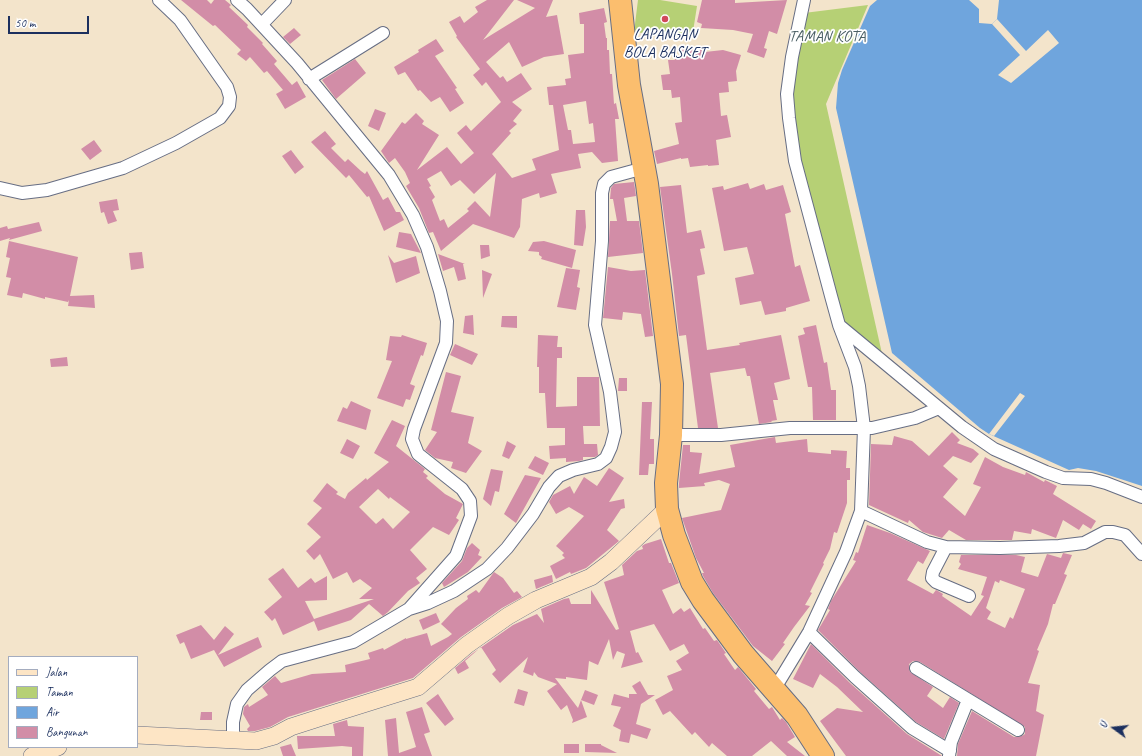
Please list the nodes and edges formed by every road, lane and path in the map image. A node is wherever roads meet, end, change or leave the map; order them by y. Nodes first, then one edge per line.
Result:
1 (159, 0) edge
2 (237, 0) edge
3 (285, 0) edge
4 (620, 0) edge
5 (804, 0) edge
6 (262, 24) junction
7 (383, 33) dead end
8 (309, 79) junction
9 (644, 168) junction
10 (0, 188) edge
11 (839, 325) junction
12 (939, 408) junction
13 (864, 428) junction
14 (671, 435) junction
15 (1142, 498) edge
16 (667, 509) junction
17 (861, 511) junction
18 (946, 547) junction
19 (1142, 554) edge
20 (969, 596) dead end
21 (409, 609) junction
22 (809, 632) junction
23 (916, 668) dead end
24 (775, 688) junction
25 (968, 700) junction
26 (1018, 730) dead end
27 (138, 735) edge
28 (233, 739) junction
29 (55, 748) edge
30 (950, 754) edge
31 (32, 756) edge
32 (823, 756) edge

1 - 10 street
2 - 6 street
3 - 6 street
4 - 9 highway
5 - 11 street
6 - 8 street
7 - 8 street
8 - 21 street
9 - 14 highway
9 - 21 street
11 - 12 street
11 - 13 street
12 - 13 street
12 - 15 street
13 - 14 street
13 - 17 street
14 - 16 highway
16 - 24 highway
16 - 28 street
17 - 18 street
17 - 22 street
18 - 19 street
18 - 20 street
21 - 28 street
22 - 24 street
22 - 30 street
23 - 25 street
24 - 32 highway
25 - 26 street
25 - 30 street
27 - 28 street
29 - 31 street

